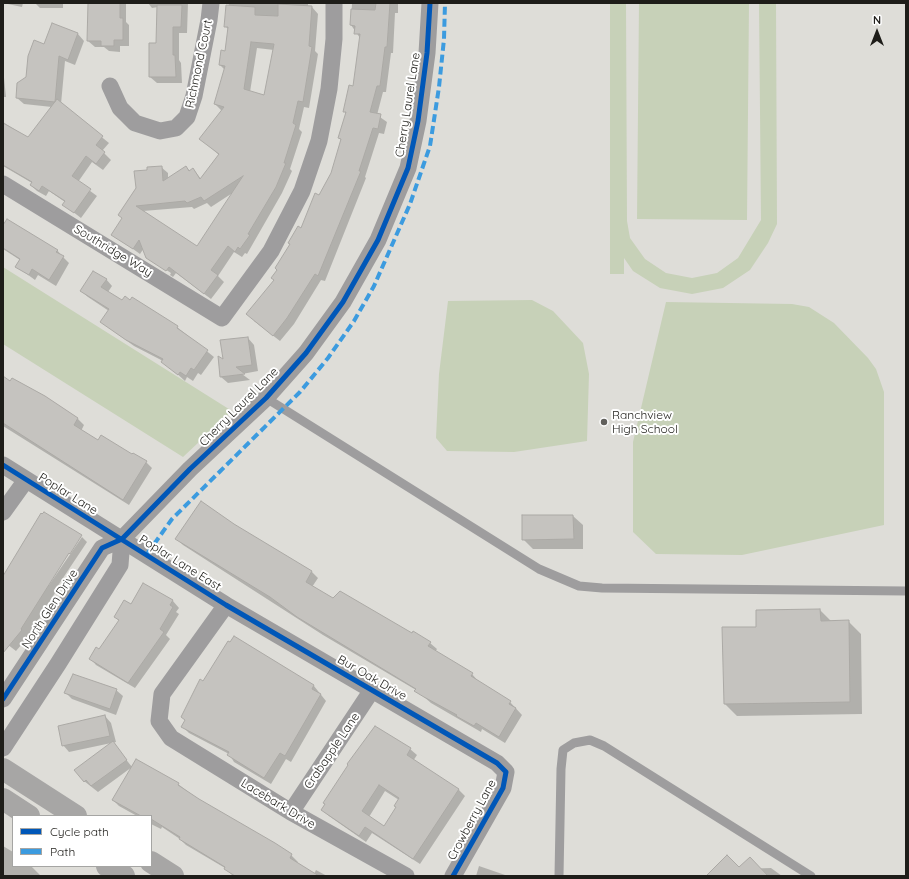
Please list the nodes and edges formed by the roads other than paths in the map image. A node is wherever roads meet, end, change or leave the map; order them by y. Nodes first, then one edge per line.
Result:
1 (211, 3) edge
2 (334, 3) edge
3 (430, 3) edge
4 (110, 86) dead end
5 (3, 184) edge
6 (266, 398) junction
7 (3, 465) edge
8 (26, 480) junction
9 (3, 512) edge
10 (122, 539) junction
11 (906, 591) edge
12 (226, 605) junction
13 (372, 690) junction
14 (3, 699) edge
15 (3, 748) edge
16 (3, 768) edge
17 (506, 772) joint
18 (3, 799) edge
19 (291, 812) junction
20 (27, 815) edge
21 (74, 815) edge
22 (152, 863) edge
23 (109, 867) edge
24 (124, 876) edge
25 (173, 876) edge
26 (406, 876) edge
27 (452, 876) edge
28 (559, 876) edge
29 (811, 876) edge

1 - 4 street, Richmond Court
2 - 5 street, Southridge Way
3 - 6 street, Cherry Laurel Lane
6 - 10 street, Cherry Laurel Lane
6 - 11 lane
7 - 8 street, Poplar Lane
8 - 9 street
8 - 10 street, Poplar Lane
10 - 12 street, Poplar Lane East
10 - 14 street, North Glen Drive
10 - 15 street
12 - 13 street, Bur Oak Drive
12 - 19 street, Lacebark Drive
13 - 17 street, Bur Oak Drive
13 - 19 street, Crabapple Lane
16 - 21 street
17 - 27 street, Crowberry Lane
18 - 20 street
19 - 26 street, Lacebark Drive
22 - 25 street
23 - 24 street
28 - 29 lane

